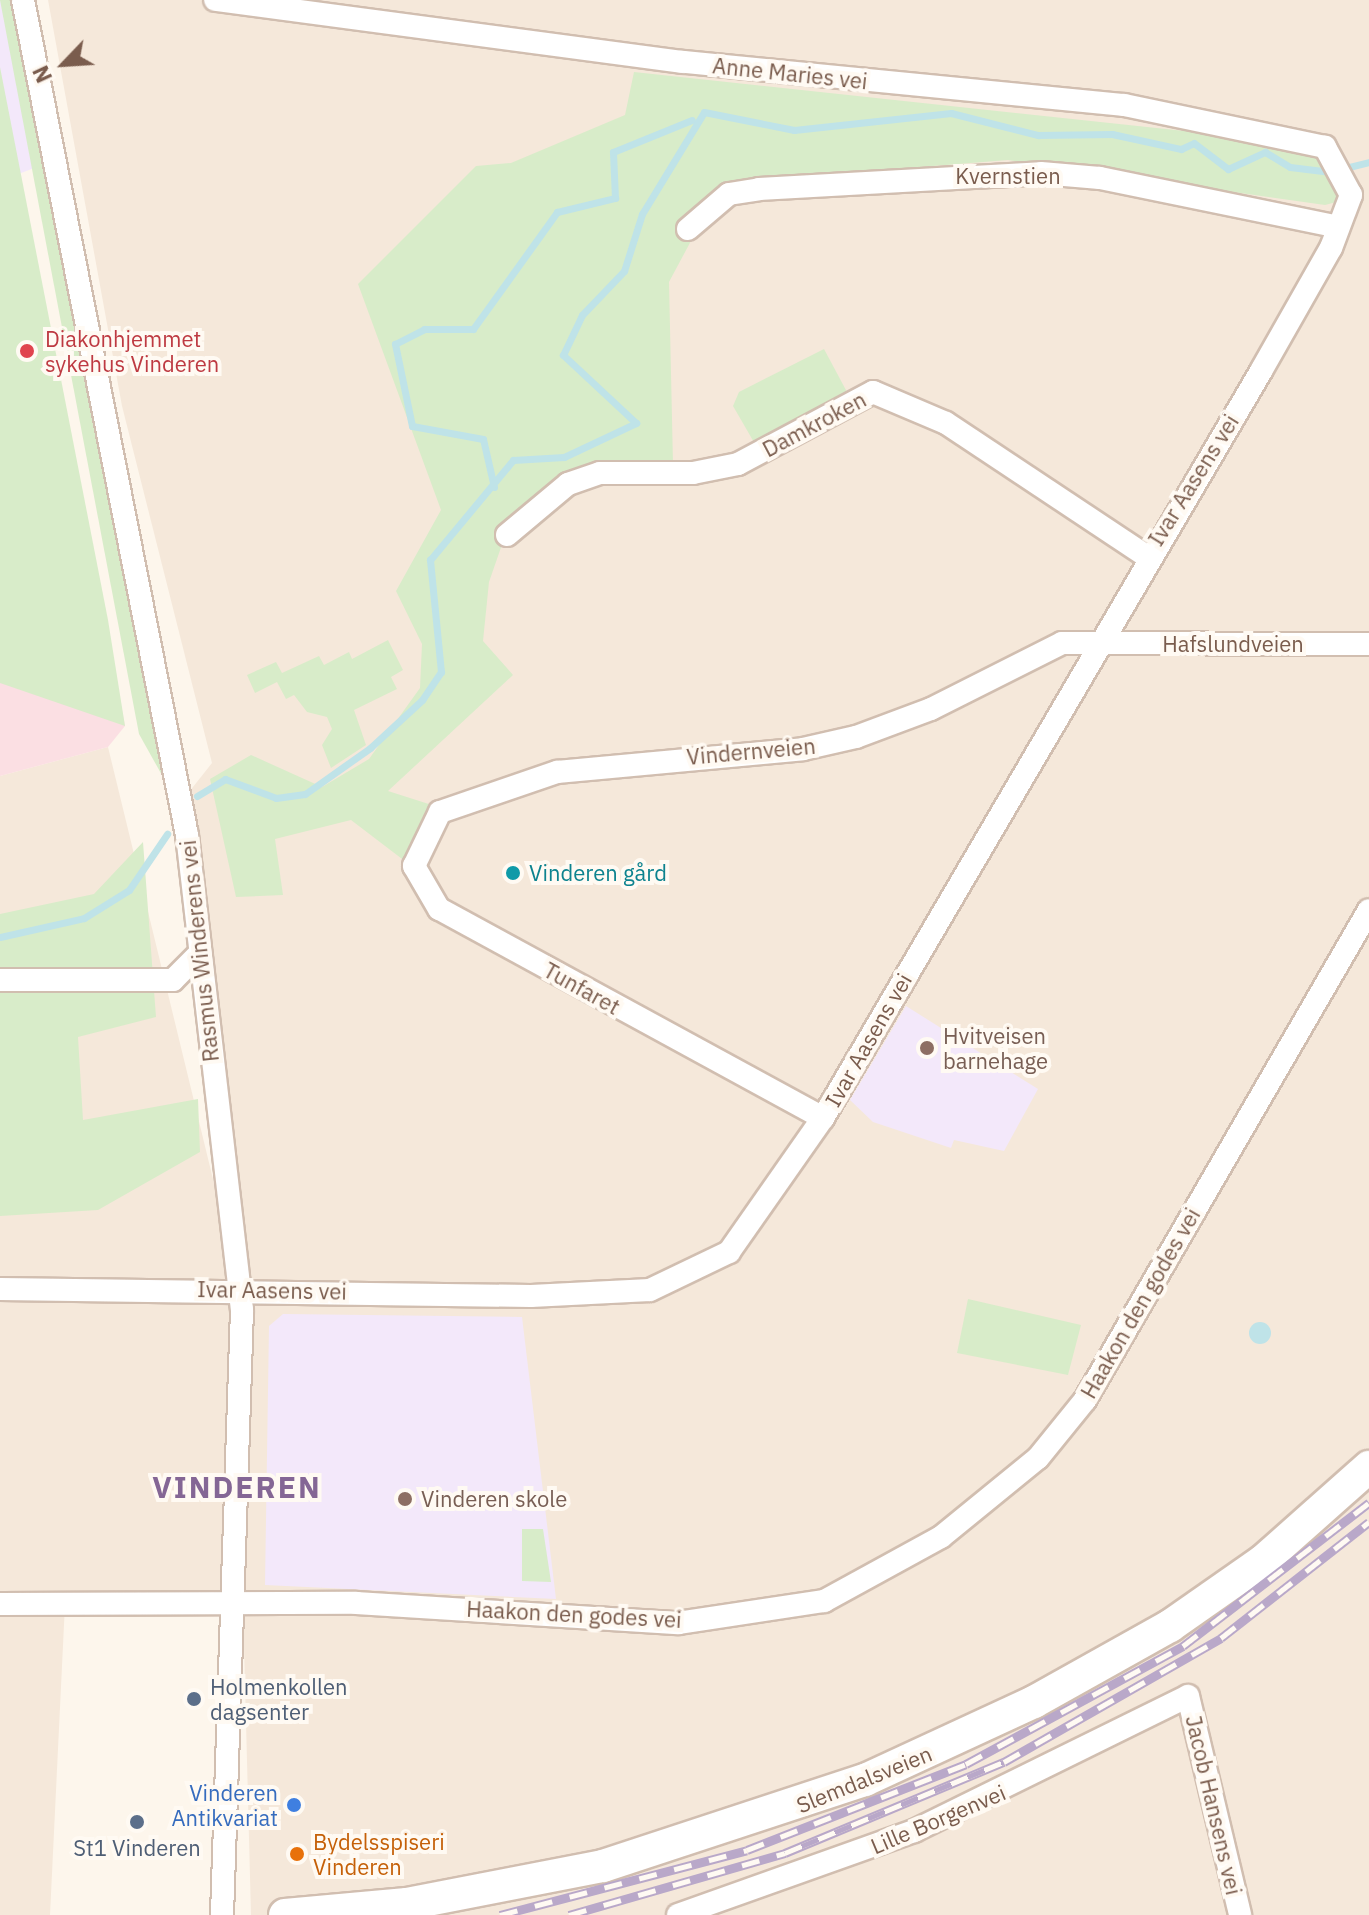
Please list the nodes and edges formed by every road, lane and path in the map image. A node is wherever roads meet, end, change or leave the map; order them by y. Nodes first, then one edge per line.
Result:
1 (23, 0) edge
2 (215, 0) edge
3 (1342, 168) joint
4 (1338, 227) junction
5 (688, 229) dead end
6 (507, 535) dead end
7 (1146, 556) junction
8 (1369, 644) edge
9 (1096, 645) junction
10 (440, 812) joint
11 (1369, 910) edge
12 (199, 954) junction
13 (0, 980) edge
14 (823, 1118) junction
15 (0, 1289) edge
16 (240, 1290) junction
17 (1369, 1467) edge
18 (232, 1603) junction
19 (0, 1604) edge
20 (1188, 1696) joint
21 (222, 1915) edge
22 (285, 1915) edge
23 (678, 1915) edge
24 (1240, 1915) edge

1 - 12 street, Rasmus Winderens vei
2 - 3 street, Anne Maries vei
3 - 4 street, Ivar Aasens vei
4 - 5 street, Kvernstien
4 - 7 street, Ivar Aasens vei
6 - 7 street, Damkroken
7 - 9 street, Ivar Aasens vei
8 - 9 street, Hafslundveien
9 - 10 street, Vindernveien
9 - 14 street, Ivar Aasens vei
10 - 14 street, Tunfaret
11 - 18 street, Haakon den godes vei
12 - 13 street
12 - 16 street, Rasmus Winderens vei
14 - 16 street, Ivar Aasens vei
15 - 16 street, Ivar Aasens vei
16 - 18 street, Rasmus Winderens vei
17 - 22 main road, Slemdalsveien
18 - 19 street, Haakon den godes vei
18 - 21 street, Rasmus Winderens vei
20 - 23 street, Lille Borgenvei
20 - 24 street, Jacob Hansens vei

